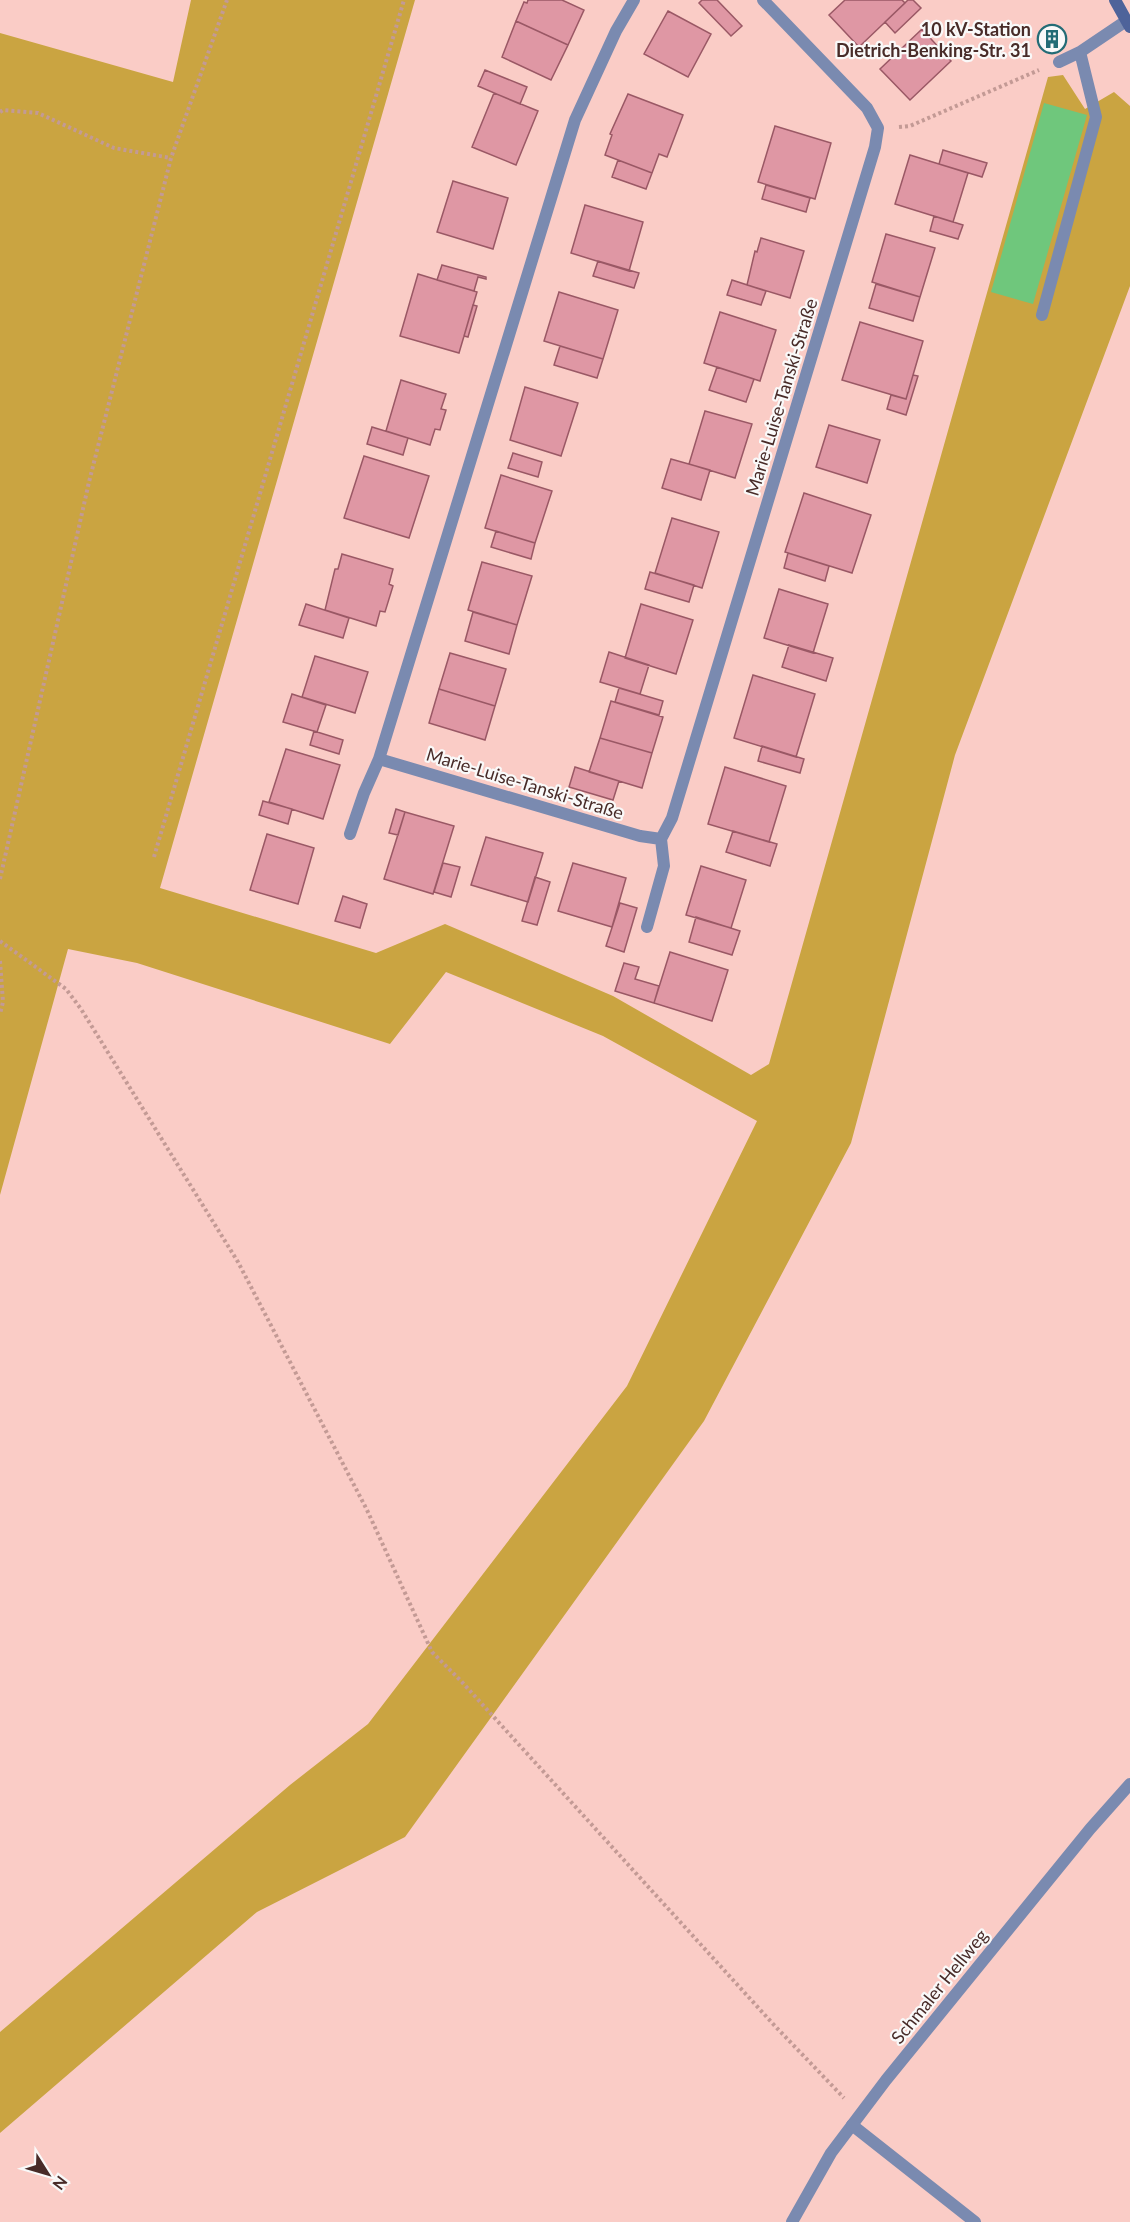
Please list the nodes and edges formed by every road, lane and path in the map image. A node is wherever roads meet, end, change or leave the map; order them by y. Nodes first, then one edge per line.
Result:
1 (227, 0) edge
2 (404, 0) edge
3 (634, 0) edge
4 (763, 0) edge
5 (1115, 0) edge
6 (1128, 24) edge
7 (1080, 52) junction
8 (1059, 62) joint
9 (0, 112) edge
10 (878, 129) junction
11 (171, 158) junction
12 (1042, 315) dead end
13 (379, 759) junction
14 (350, 834) dead end
15 (661, 839) junction
16 (154, 857) dead end
17 (0, 879) edge
18 (647, 927) dead end
19 (0, 942) edge
20 (0, 961) edge
21 (0, 1014) edge
22 (1130, 1784) edge
23 (852, 2125) junction
24 (792, 2222) edge
25 (975, 2222) edge

1 - 11 path
2 - 16 path
3 - 13 street
4 - 10 street
5 - 6 main road
6 - 7 street
7 - 8 street
7 - 12 street
8 - 10 path
9 - 11 path
10 - 15 street, Marie-Luise-Tanski-Straße
11 - 17 path
13 - 14 street
13 - 15 street, Marie-Luise-Tanski-Straße
15 - 18 street
19 - 23 path
20 - 21 path
22 - 23 street, Schmaler Hellweg
23 - 24 street, Schmaler Hellweg
23 - 25 street

